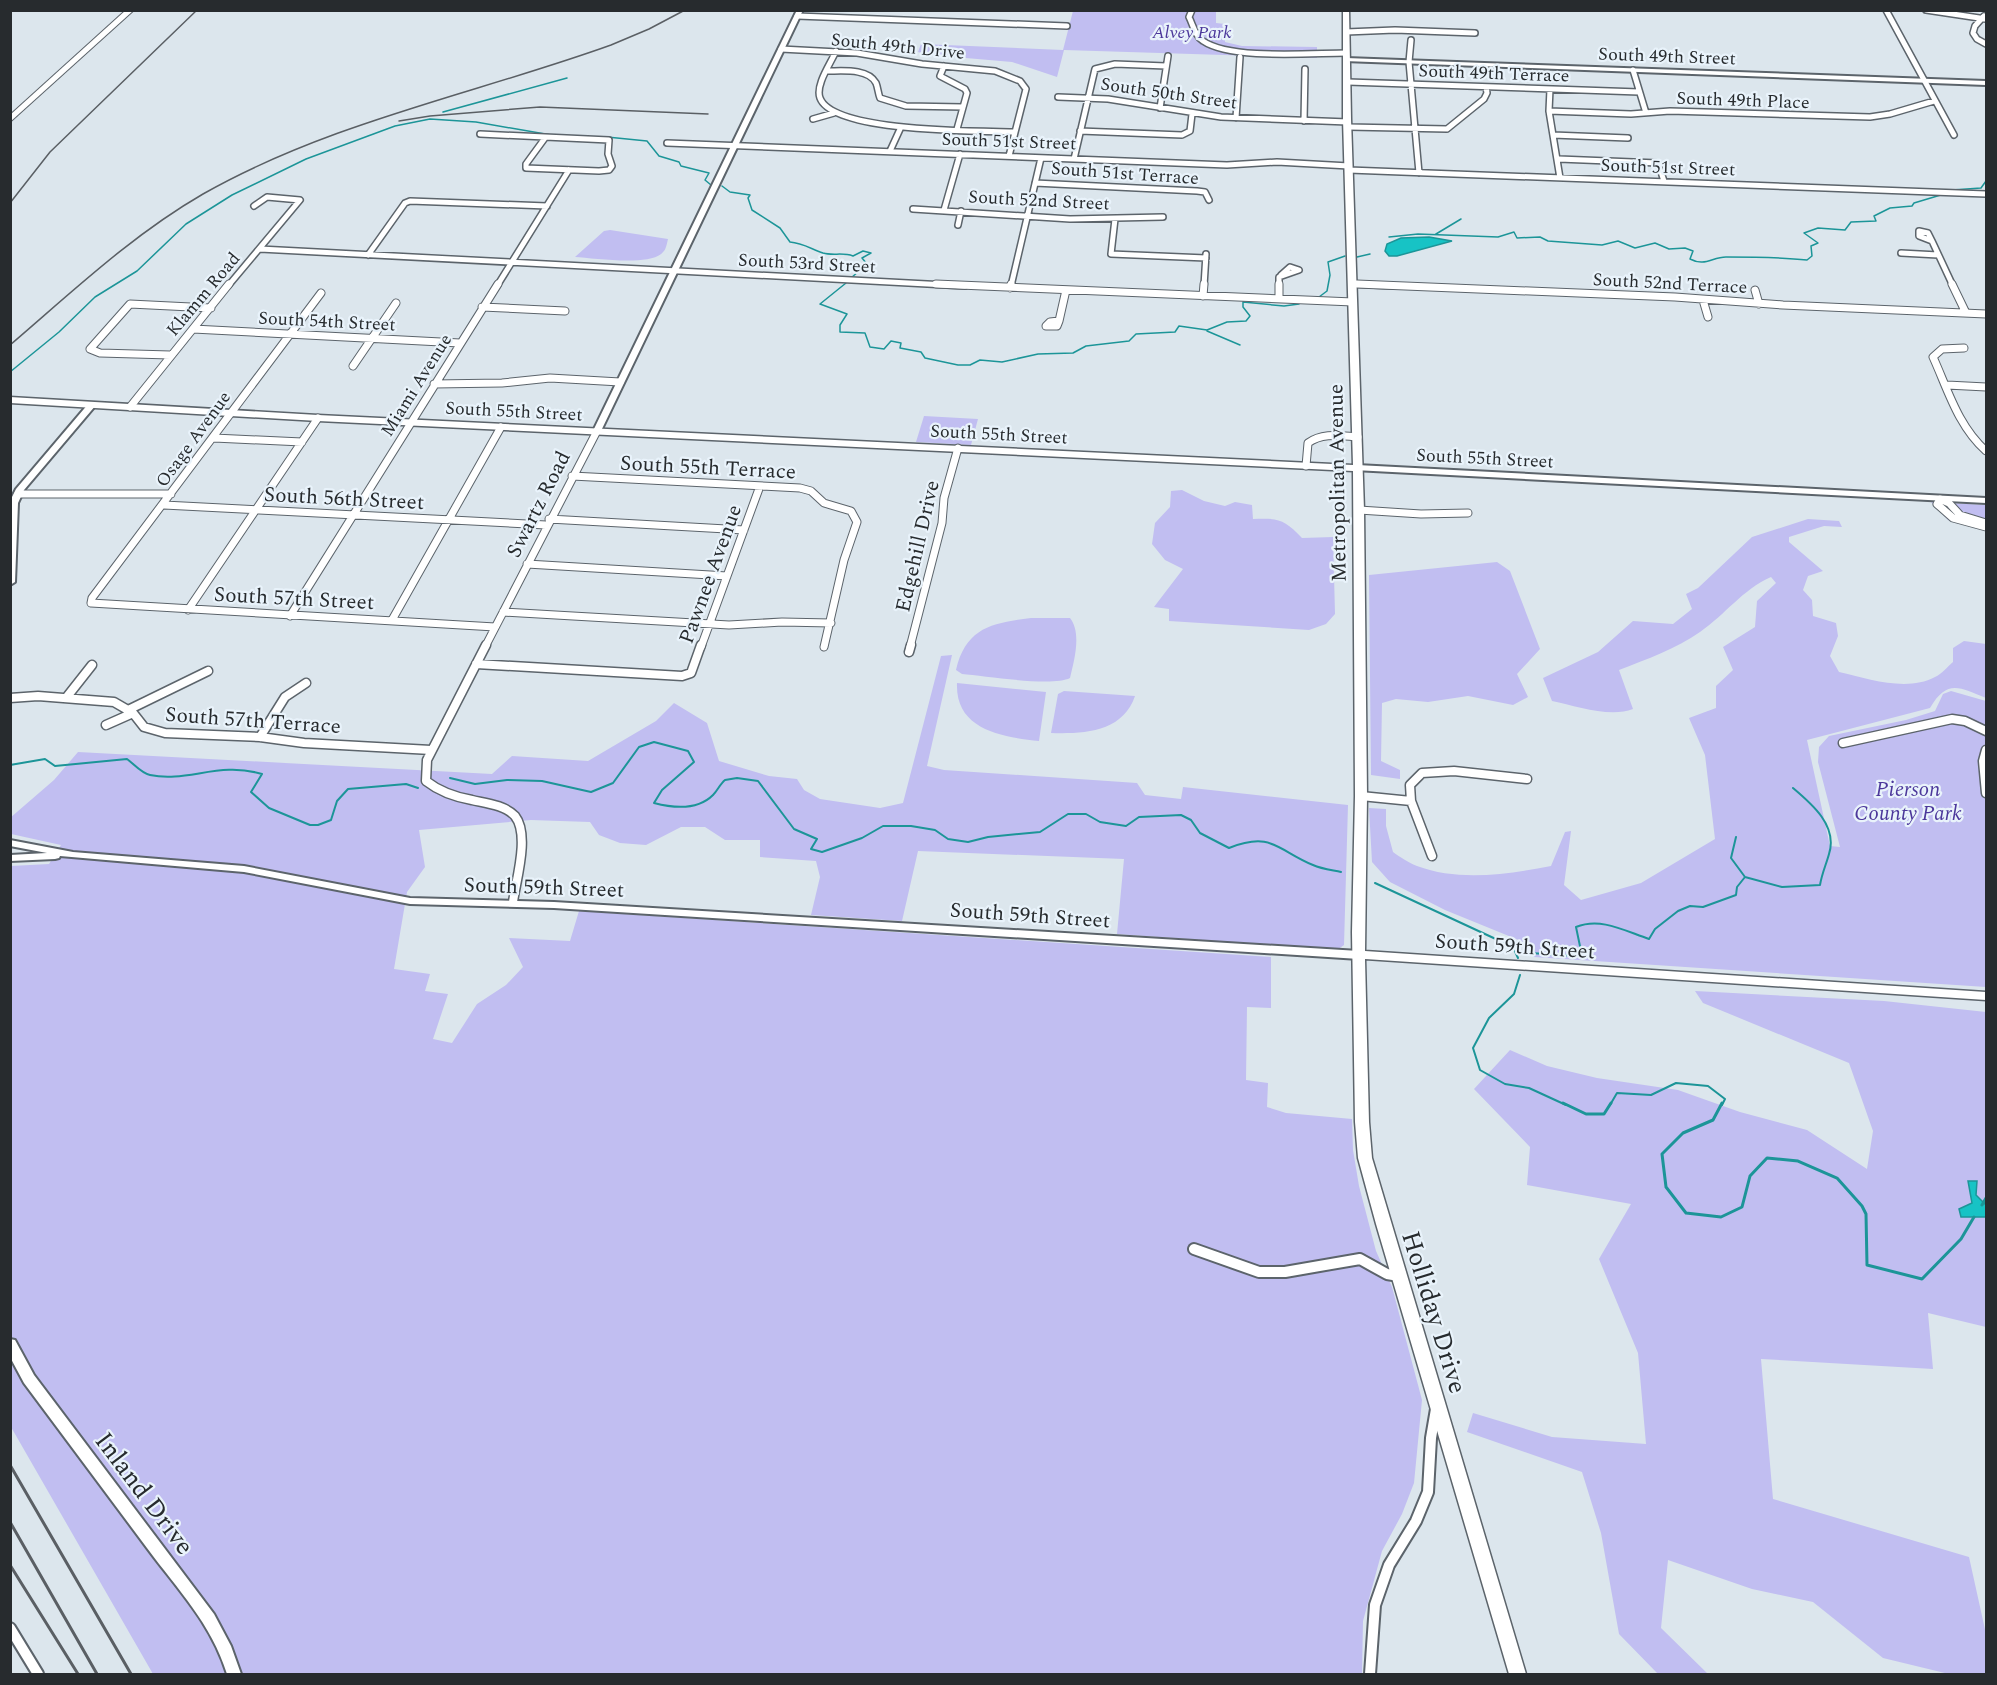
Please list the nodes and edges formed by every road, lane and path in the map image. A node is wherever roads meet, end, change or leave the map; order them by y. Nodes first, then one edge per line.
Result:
1 (122, 10) edge
2 (131, 10) edge
3 (1346, 10) edge
4 (1886, 10) edge
5 (1926, 10) edge
6 (1191, 12) edge
7 (798, 13) edge
8 (1985, 17) edge
9 (1067, 26) dead end
10 (1346, 32) junction
11 (1474, 33) dead end
12 (1411, 40) dead end
13 (1986, 44) edge
14 (781, 49) junction
15 (836, 51) junction
16 (1168, 56) dead end
17 (1346, 56) junction
18 (1240, 57) dead end
19 (1409, 62) junction
20 (944, 66) junction
21 (1166, 66) junction
22 (1305, 69) dead end
23 (1633, 70) junction
24 (828, 71) junction
25 (1924, 81) junction
26 (1348, 82) junction
27 (1986, 83) edge
28 (1411, 84) junction
29 (1485, 87) junction
30 (1550, 89) junction
31 (1639, 92) junction
32 (1058, 97) dead end
33 (1087, 98) junction
34 (1934, 101) junction
35 (963, 107) junction
36 (1160, 108) junction
37 (1549, 111) junction
38 (834, 113) junction
39 (1646, 113) junction
40 (1192, 114) junction
41 (11, 117) edge
42 (1236, 118) junction
43 (813, 119) dead end
44 (1304, 121) junction
45 (1349, 124) junction
46 (901, 127) junction
47 (957, 129) junction
48 (1415, 129) junction
49 (1015, 132) junction
50 (1080, 132) junction
51 (480, 134) dead end
52 (1553, 135) junction
53 (1954, 135) dead end
54 (545, 138) junction
55 (1628, 138) dead end
56 (667, 142) dead end
57 (735, 145) junction
58 (890, 152) junction
59 (960, 154) junction
60 (1009, 156) junction
61 (1041, 158) junction
62 (1074, 159) junction
63 (1558, 159) junction
64 (1349, 168) junction
65 (569, 170) junction
66 (1419, 173) junction
67 (1560, 178) junction
68 (1664, 182) junction
69 (1035, 183) junction
70 (1986, 196) edge
71 (1209, 200) dead end
72 (254, 206) dead end
73 (547, 206) junction
74 (913, 209) dead end
75 (944, 210) junction
76 (961, 211) junction
77 (1025, 217) junction
78 (1163, 217) dead end
79 (1115, 219) junction
80 (958, 225) dead end
81 (1932, 241) dead end
82 (260, 249) junction
83 (1901, 253) dead end
84 (368, 255) junction
85 (1938, 255) junction
86 (511, 262) junction
87 (674, 270) junction
88 (1281, 275) dead end
89 (1353, 284) junction
90 (1010, 288) junction
91 (1066, 290) junction
92 (1755, 290) dead end
93 (321, 293) dead end
94 (1203, 296) junction
95 (1279, 299) junction
96 (1702, 300) junction
97 (396, 303) dead end
98 (1353, 303) junction
99 (1759, 304) junction
100 (482, 307) junction
101 (211, 308) junction
102 (565, 311) dead end
103 (1966, 313) junction
104 (1986, 314) edge
105 (1708, 317) dead end
106 (1059, 321) dead end
107 (193, 329) junction
108 (290, 335) junction
109 (372, 338) junction
110 (460, 343) junction
111 (1964, 348) dead end
112 (170, 355) junction
113 (352, 366) dead end
114 (620, 382) junction
115 (434, 384) junction
116 (1947, 386) junction
117 (1986, 387) edge
118 (10, 400) edge
119 (56, 403) junction
120 (92, 405) junction
121 (130, 407) junction
122 (232, 412) junction
123 (80, 417) junction
124 (318, 418) junction
125 (410, 422) junction
126 (501, 427) junction
127 (597, 431) junction
128 (1358, 437) junction
129 (214, 438) junction
130 (302, 442) junction
131 (958, 448) junction
132 (1986, 452) edge
133 (1306, 465) junction
134 (1357, 468) junction
135 (572, 476) junction
136 (760, 486) junction
137 (18, 494) junction
138 (171, 494) junction
139 (1940, 499) junction
140 (1986, 501) edge
141 (164, 505) junction
142 (257, 510) junction
143 (1359, 510) junction
144 (1468, 513) dead end
145 (353, 515) junction
146 (449, 520) junction
147 (548, 522) junction
148 (1986, 525) edge
149 (744, 530) junction
150 (527, 564) junction
151 (727, 576) junction
152 (10, 582) edge
153 (91, 603) joint
154 (188, 610) junction
155 (503, 612) junction
156 (290, 616) junction
157 (392, 620) junction
158 (831, 623) junction
159 (710, 625) junction
160 (495, 627) junction
161 (824, 647) dead end
162 (909, 652) dead end
163 (476, 664) junction
164 (92, 665) dead end
165 (208, 671) dead end
166 (306, 683) dead end
167 (10, 698) edge
168 (66, 698) junction
169 (131, 712) junction
170 (106, 725) dead end
171 (1986, 731) edge
172 (260, 737) junction
173 (1843, 743) dead end
174 (431, 750) junction
175 (1986, 750) edge
176 (1527, 779) dead end
177 (1986, 793) edge
178 (1361, 796) junction
179 (1411, 801) junction
180 (10, 843) edge
181 (73, 855) junction
182 (1432, 856) dead end
183 (10, 858) edge
184 (513, 903) junction
185 (1359, 955) junction
186 (1986, 996) edge
187 (1194, 1249) dead end
188 (1399, 1276) junction
189 (10, 1344) edge
190 (1437, 1403) junction
191 (10, 1628) edge
192 (38, 1674) edge
193 (234, 1674) edge
194 (1370, 1674) edge
195 (1518, 1674) edge

1 - 41 main road
2 - 41 main road
3 - 10 main road, Metropolitan Avenue
4 - 25 street
5 - 8 street
6 - 17 street
7 - 9 street
7 - 14 street, Swartz Road
8 - 13 street
10 - 11 street
10 - 17 main road, Metropolitan Avenue
12 - 19 street
14 - 15 street, South 49th Drive
14 - 57 street, Swartz Road
15 - 20 street, South 49th Drive
15 - 24 street
16 - 21 street
17 - 19 street, South 49th Street
17 - 26 main road, Metropolitan Avenue
18 - 42 street
19 - 23 street, South 49th Street
19 - 28 street
20 - 35 street
20 - 49 street, South 49th Drive
21 - 33 street
21 - 36 street
22 - 44 street
23 - 25 street, South 49th Street
23 - 31 street
24 - 35 street
24 - 38 street
25 - 27 street, South 49th Street
25 - 34 street
26 - 28 street, South 49th Terrace
26 - 45 main road, Metropolitan Avenue
28 - 29 street, South 49th Terrace
28 - 48 street
29 - 30 street, South 49th Terrace
29 - 48 street, South 50th Street
30 - 31 street, South 49th Terrace
30 - 37 street
31 - 39 street
32 - 33 street, South 50th Street
33 - 36 street, South 50th Street
33 - 50 street
34 - 39 street, South 49th Place
34 - 53 street
35 - 47 street
36 - 40 street, South 50th Street
37 - 39 street, South 49th Place
37 - 52 street
38 - 43 street
38 - 46 street
40 - 42 street, South 50th Street
40 - 50 street
42 - 44 street, South 50th Street
44 - 45 street, South 50th Street
45 - 48 street, South 50th Street
45 - 64 main road, Metropolitan Avenue
46 - 47 street
46 - 58 street
47 - 49 street
48 - 66 street
49 - 60 street
50 - 62 street
51 - 54 street
52 - 55 street
52 - 63 street
54 - 65 street
54 - 65 street
56 - 57 street, South 51st Street
57 - 58 street, South 51st Street
57 - 87 street, Swartz Road
58 - 59 street, South 51st Street
59 - 60 street, South 51st Street
59 - 75 street
60 - 61 street, South 51st Street
61 - 62 street, South 51st Street
61 - 69 street
62 - 64 street, South 51st Street
63 - 67 street
63 - 68 street
64 - 66 street, South 51st Street
64 - 89 main road, Metropolitan Avenue
65 - 73 street, Miami Avenue
66 - 67 street, South 51st Street
67 - 68 street, South 51st Street
68 - 70 street, South 51st Street
69 - 71 street, South 51st Terrace
69 - 77 street
72 - 82 street, Klamm Road
73 - 84 street
73 - 86 street, Miami Avenue
74 - 75 street, South 52nd Street
75 - 76 street, South 52nd Street
76 - 77 street, South 52nd Street
76 - 80 street
77 - 79 street, South 52nd Street
77 - 90 street
78 - 79 street, South 52nd Street
79 - 94 street
81 - 85 street
82 - 84 street, South 53rd Street
82 - 101 street, Klamm Road
83 - 85 street
84 - 86 street, South 53rd Street
85 - 103 street
86 - 87 street, South 53rd Street
86 - 100 street, Miami Avenue
87 - 90 street, South 53rd Street
87 - 114 street, Swartz Road
88 - 95 street
89 - 96 street, South 52nd Terrace
89 - 98 main road, Metropolitan Avenue
90 - 91 street, South 53rd Street
91 - 94 street, South 53rd Street
91 - 106 street
92 - 99 street
93 - 108 street, Osage Avenue
94 - 95 street, South 53rd Street
95 - 98 street, South 53rd Street
96 - 99 street, South 52nd Terrace
96 - 105 street
97 - 109 street
98 - 128 main road, Metropolitan Avenue
99 - 103 street, South 52nd Terrace
100 - 102 street
100 - 110 street, Miami Avenue
101 - 107 street, Klamm Road
101 - 112 street
103 - 104 street, South 52nd Terrace
107 - 108 street, South 54th Street
107 - 112 street, Klamm Road
108 - 109 street, South 54th Street
108 - 122 street, Osage Avenue
109 - 110 street, South 54th Street
109 - 113 street
110 - 115 street, Miami Avenue
111 - 116 street
112 - 121 street, Klamm Road
114 - 115 street
114 - 127 street, Swartz Road
115 - 125 street, Miami Avenue
116 - 117 street
116 - 132 street
118 - 119 main road, South 55th Street
119 - 120 main road, South 55th Street
119 - 123 main road
120 - 121 main road, South 55th Street
120 - 123 street
121 - 122 main road, South 55th Street
122 - 124 main road, South 55th Street
122 - 129 street, Osage Avenue
123 - 137 street
124 - 125 main road, South 55th Street
124 - 130 street
125 - 126 main road, South 55th Street
125 - 145 street, Miami Avenue
126 - 127 main road, South 55th Street
126 - 146 street
127 - 131 main road, South 55th Street
127 - 135 street, Swartz Road
128 - 133 street
128 - 134 main road, Metropolitan Avenue
129 - 130 street
129 - 138 street, Osage Avenue
130 - 142 street
131 - 133 main road, South 55th Street
131 - 162 street, Edgehill Drive
133 - 134 main road, South 55th Street
134 - 139 street, South 55th Street
134 - 143 main road, Metropolitan Avenue
135 - 136 street, South 55th Terrace
135 - 147 street, Swartz Road
136 - 149 street, Pawnee Avenue
136 - 158 street, South 55th Terrace
137 - 138 street
137 - 152 street
138 - 141 street, Osage Avenue
139 - 140 street, South 55th Street
139 - 148 street
141 - 142 street, South 56th Street
141 - 153 street, Osage Avenue
142 - 145 street, South 56th Street
142 - 154 street
143 - 144 street
143 - 178 main road, Metropolitan Avenue
145 - 146 street, South 56th Street
145 - 156 street, Miami Avenue
146 - 147 street, South 56th Street
146 - 157 street
147 - 149 street
147 - 150 street, Swartz Road
149 - 151 street, Pawnee Avenue
150 - 151 street
150 - 155 street, Swartz Road
151 - 159 street, Pawnee Avenue
153 - 154 street, South 57th Street
154 - 156 street, South 57th Street
155 - 159 street
155 - 160 street, Swartz Road
156 - 157 street, South 57th Street
157 - 160 street, South 57th Street
158 - 159 street
158 - 161 street
159 - 163 street, Pawnee Avenue
160 - 163 street, Swartz Road
163 - 174 street, Swartz Road
164 - 168 street
165 - 169 street
166 - 172 street
167 - 168 street, South 57th Terrace
168 - 169 street, South 57th Terrace
169 - 170 street
169 - 172 street, South 57th Terrace
171 - 173 street
172 - 174 street, South 57th Terrace
174 - 184 street, Swartz Road
175 - 177 street
176 - 179 street
178 - 179 street
178 - 185 main road, Metropolitan Avenue
179 - 182 street
180 - 181 street, South 59th Street
181 - 183 street, South 59th Street
181 - 184 street, South 59th Street
184 - 185 street, South 59th Street
185 - 186 main road, South 59th Street
185 - 188 main road, Holliday Drive
187 - 188 street
188 - 190 main road, Holliday Drive
189 - 193 street, Inland Drive
190 - 194 street
190 - 195 main road, Holliday Drive
191 - 192 street

